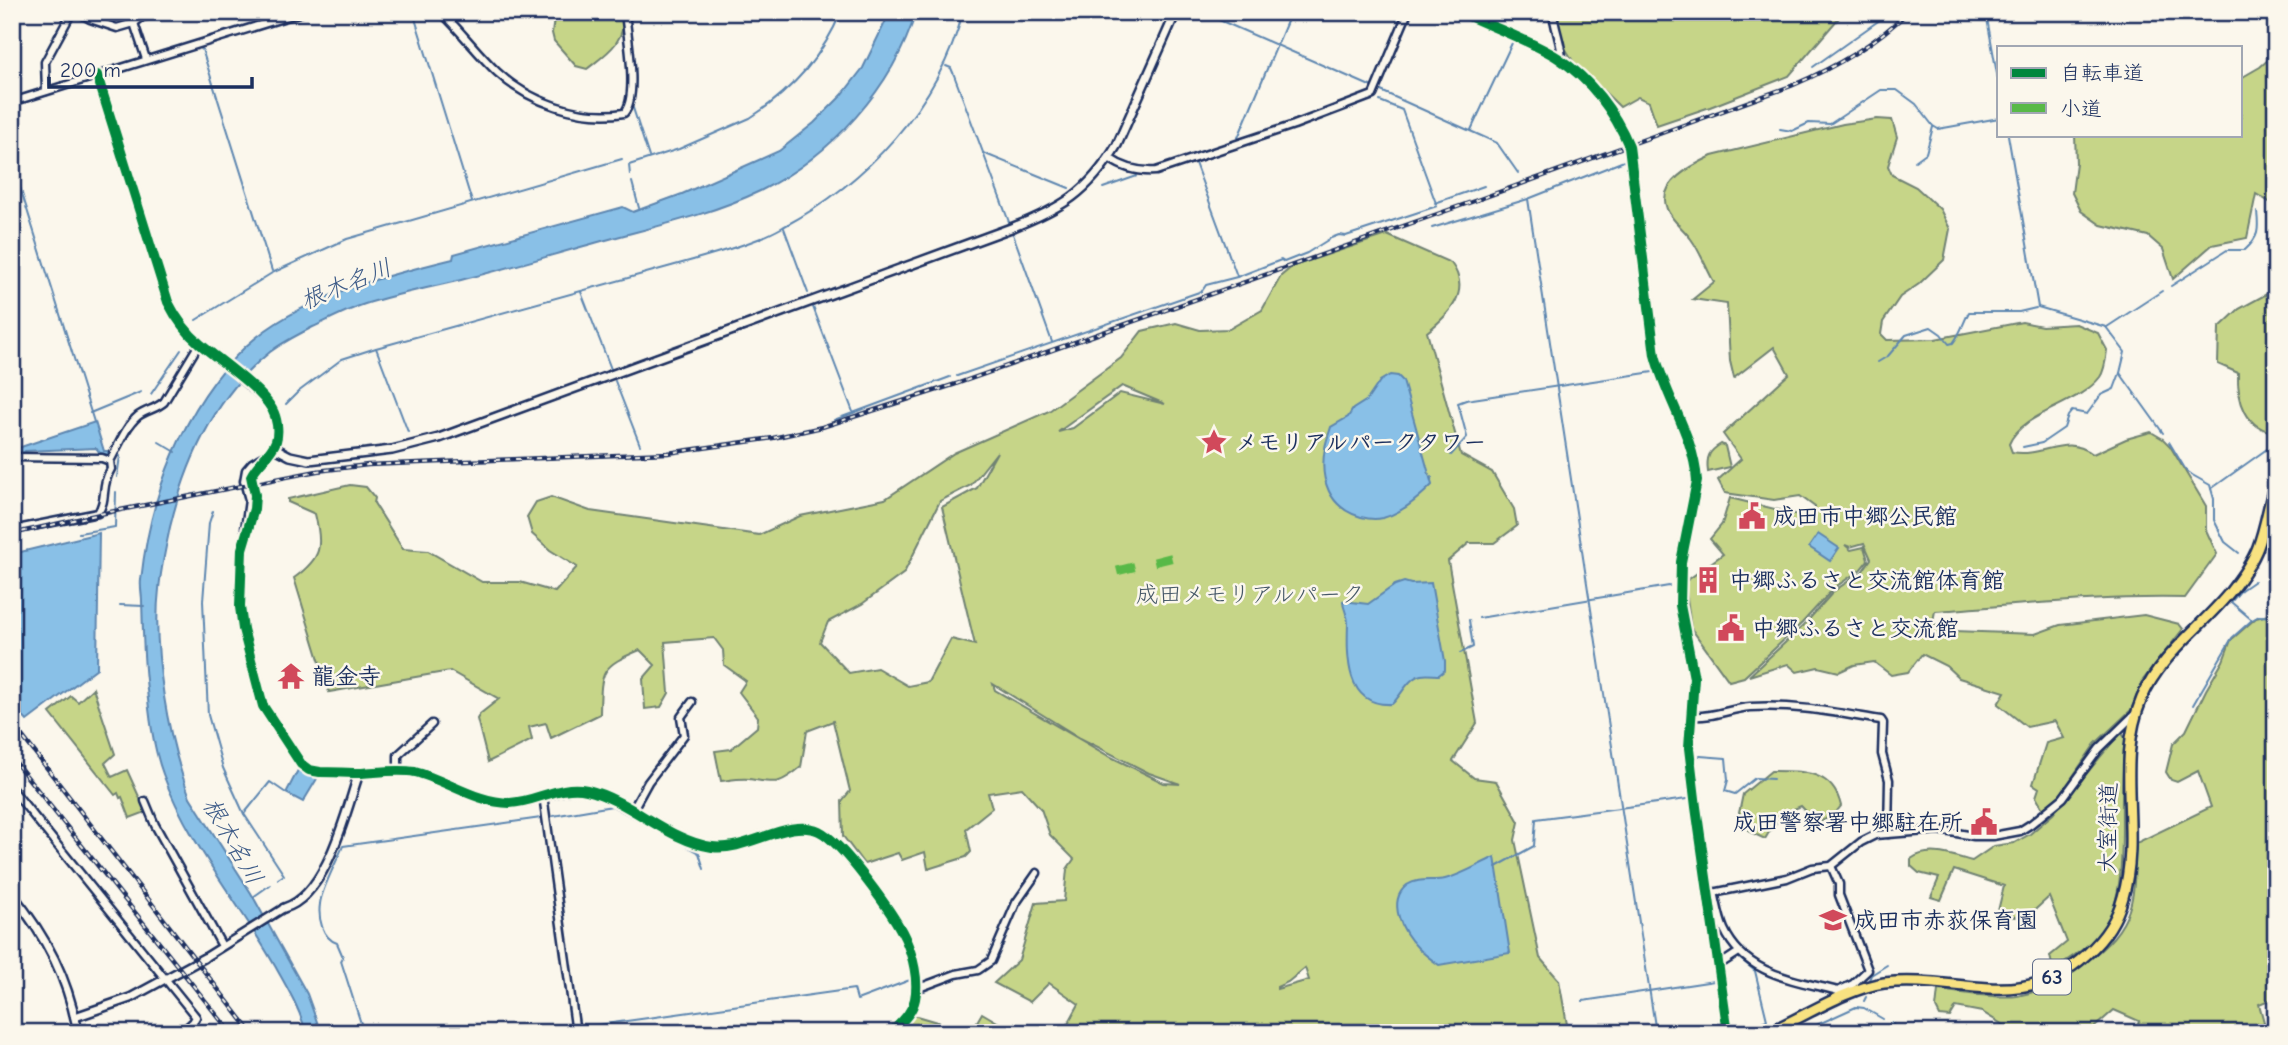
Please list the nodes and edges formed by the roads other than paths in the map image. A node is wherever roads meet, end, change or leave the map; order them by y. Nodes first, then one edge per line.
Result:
1 (72, 12) edge
2 (78, 12) edge
3 (165, 12) edge
4 (302, 12) edge
5 (441, 12) edge
6 (625, 12) edge
7 (1176, 12) edge
8 (1408, 12) edge
9 (1460, 12) edge
10 (1553, 12) edge
11 (134, 23) junction
12 (146, 59) junction
13 (1562, 61) junction
14 (97, 75) junction
15 (46, 91) junction
16 (12, 103) edge
17 (1109, 158) junction
18 (200, 344) junction
19 (271, 450) junction
20 (113, 456) junction
21 (12, 457) edge
22 (2276, 480) edge
23 (12, 530) edge
24 (692, 702) dead end
25 (2136, 713) junction
26 (1690, 716) junction
27 (432, 724) dead end
28 (398, 771) junction
29 (359, 773) junction
30 (12, 789) edge
31 (543, 795) junction
32 (145, 801) dead end
33 (632, 811) junction
34 (1888, 834) junction
35 (1831, 866) junction
36 (1037, 873) dead end
37 (1711, 893) junction
38 (12, 894) edge
39 (284, 908) joint
40 (225, 944) junction
41 (1739, 952) junction
42 (204, 958) joint
43 (1719, 965) junction
44 (167, 979) junction
45 (916, 989) junction
46 (1842, 993) junction
47 (75, 1017) junction
48 (78, 1033) edge
49 (181, 1033) edge
50 (576, 1033) edge
51 (891, 1033) edge
52 (1728, 1033) edge
53 (1767, 1033) edge

1 - 15 street
2 - 11 street
3 - 11 street
4 - 12 street
5 - 6 street
7 - 17 street
8 - 17 street
9 - 13 street
10 - 13 street
11 - 12 street
12 - 14 street
13 - 26 street
14 - 15 street
14 - 18 street
15 - 16 street
17 - 19 street
18 - 19 street
18 - 20 street
19 - 29 street
20 - 21 street
20 - 23 street
22 - 25 main road, 大室街道 / 63
24 - 33 street
25 - 34 street
25 - 46 main road, 大室街道 / 63
26 - 34 street
26 - 37 street
27 - 28 street
28 - 29 street
28 - 31 street
29 - 39 street
30 - 44 street
31 - 33 street
31 - 50 street
32 - 40 street
33 - 45 street
34 - 35 street
35 - 37 street
35 - 46 street
36 - 45 street
37 - 41 street
37 - 43 street
38 - 47 street
39 - 40 street
40 - 42 street
41 - 43 street
41 - 46 street
42 - 44 street
43 - 52 street
44 - 47 street
44 - 49 street
45 - 51 street
46 - 53 main road, 大室街道 / 63
47 - 48 street

